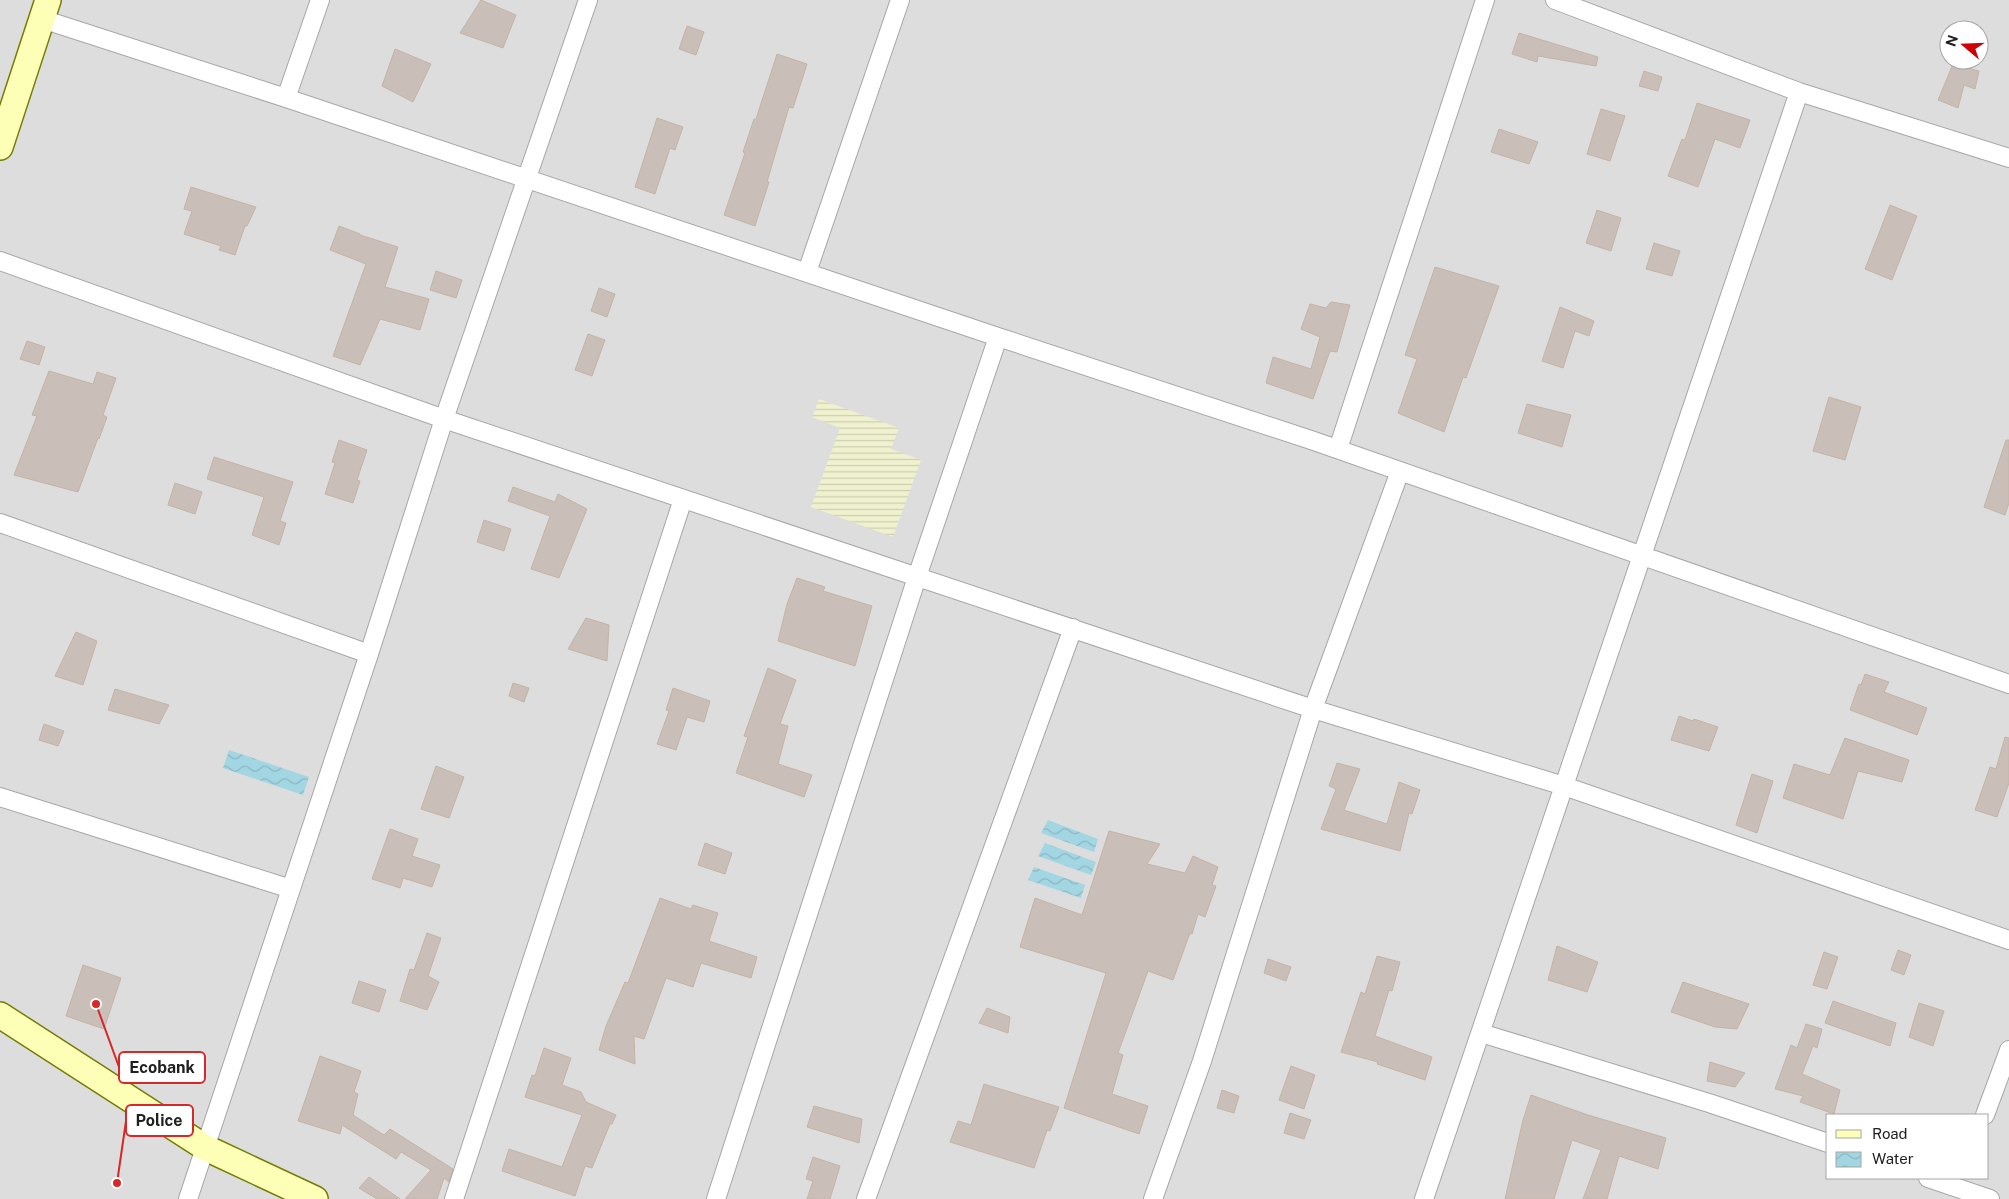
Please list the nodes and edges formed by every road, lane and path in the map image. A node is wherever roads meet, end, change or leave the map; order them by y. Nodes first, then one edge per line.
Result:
1 (320, 0) edge
2 (588, 0) edge
3 (900, 0) edge
4 (1485, 0) edge
5 (1555, 0) edge
6 (45, 9) edge
7 (1799, 92) junction
8 (286, 98) junction
9 (0, 147) edge
10 (2009, 158) edge
11 (527, 180) junction
12 (0, 261) edge
13 (806, 272) junction
14 (998, 338) junction
15 (444, 419) junction
16 (1338, 449) junction
17 (1400, 471) junction
18 (683, 499) junction
19 (0, 523) edge
20 (1642, 555) junction
21 (917, 577) junction
22 (1073, 628) junction
23 (369, 654) junction
24 (2009, 684) edge
25 (1313, 709) junction
26 (1564, 786) junction
27 (0, 798) edge
28 (291, 889) junction
29 (2009, 940) edge
30 (0, 1015) edge
31 (1481, 1033) junction
32 (2009, 1050) edge
33 (1985, 1114) edge
34 (1826, 1143) edge
35 (206, 1148) junction
36 (1931, 1179) edge
37 (1959, 1188) edge
38 (188, 1199) edge
39 (315, 1199) edge
40 (454, 1199) edge
41 (716, 1199) edge
42 (866, 1199) edge
43 (1153, 1199) edge
44 (1424, 1199) edge
45 (1990, 1199) edge

1 - 8 street
2 - 11 street
3 - 13 street
4 - 16 street
5 - 7 street
6 - 8 street
6 - 9 main road
7 - 10 street
7 - 20 street
8 - 11 street
11 - 13 street
11 - 15 street
12 - 15 street
13 - 14 street
14 - 16 street
14 - 21 street
15 - 18 street
15 - 23 street
16 - 17 street
17 - 20 street
17 - 25 street
18 - 21 street
18 - 40 street
19 - 23 street
20 - 24 street
20 - 26 street
21 - 22 street
21 - 41 street
22 - 25 street
22 - 42 street
23 - 28 street
25 - 26 street
25 - 43 street
26 - 29 street
26 - 31 street
27 - 28 street
28 - 35 street
30 - 35 main road
31 - 34 street
31 - 44 street
32 - 33 street
35 - 38 street
35 - 39 main road
36 - 37 street
37 - 45 street

